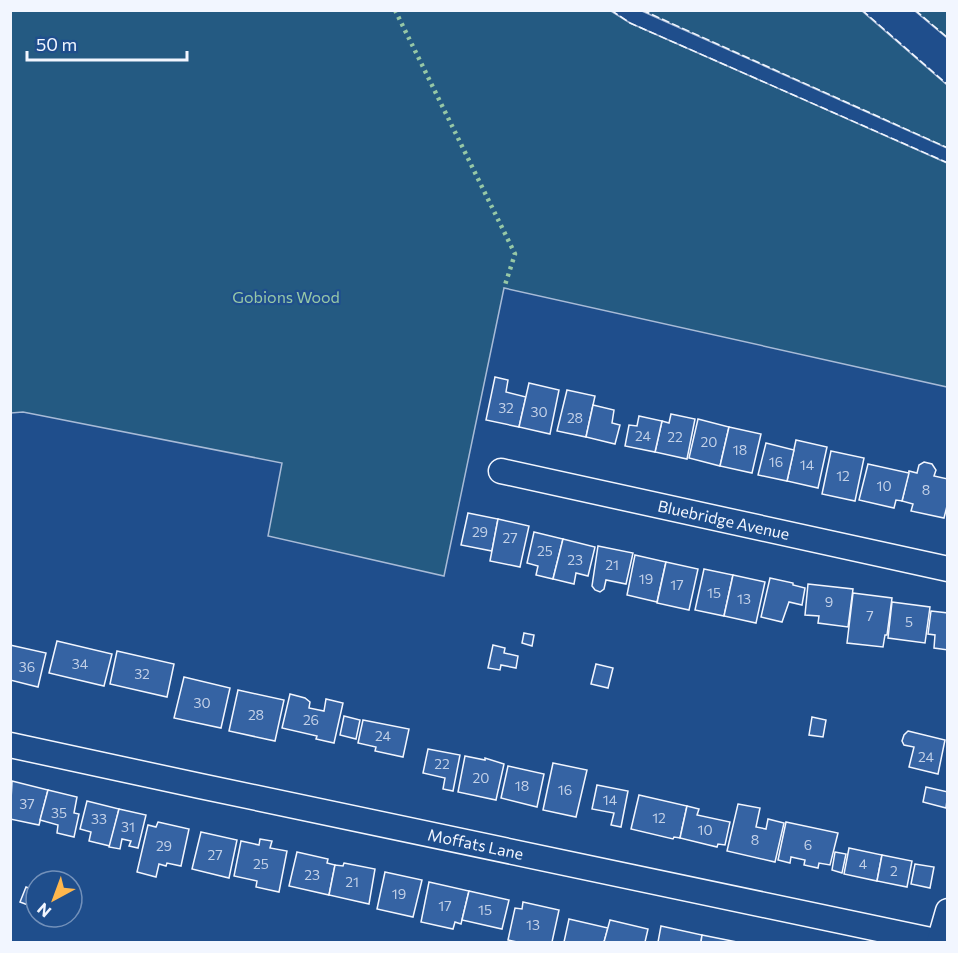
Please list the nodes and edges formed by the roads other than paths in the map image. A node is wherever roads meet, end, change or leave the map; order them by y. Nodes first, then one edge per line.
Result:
1 (501, 471) dead end
2 (948, 569) edge
3 (10, 745) edge
4 (948, 911) edge
5 (939, 942) edge

1 - 2 street, Bluebridge Avenue
3 - 5 street, Moffats Lane
4 - 5 street

